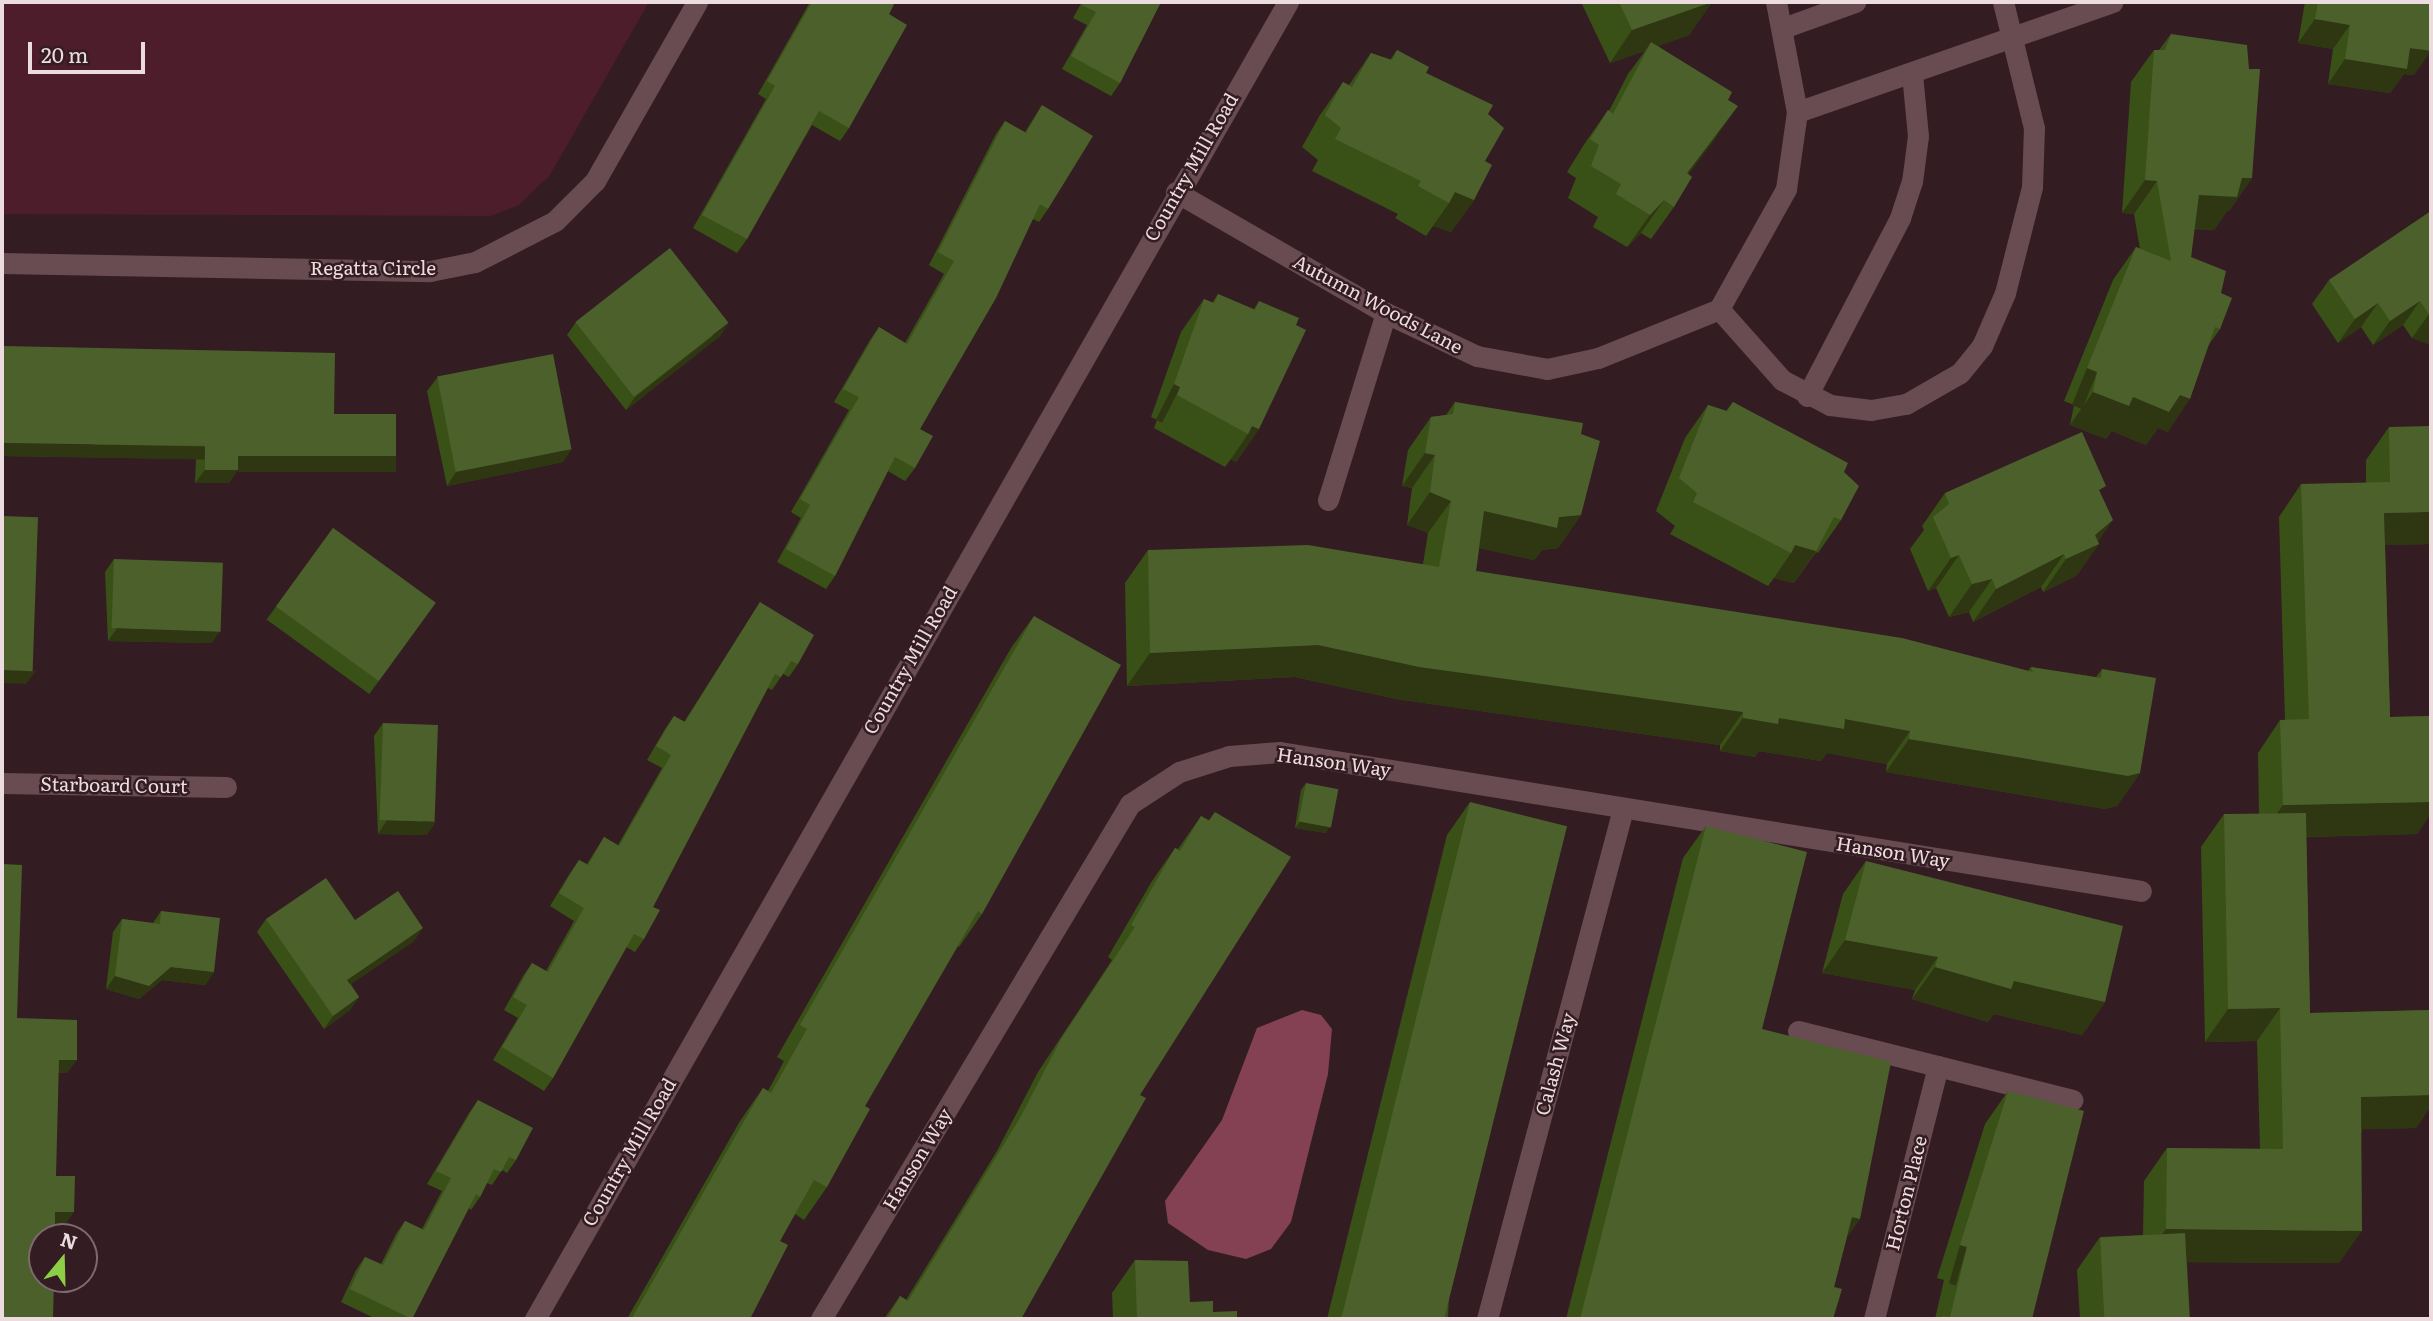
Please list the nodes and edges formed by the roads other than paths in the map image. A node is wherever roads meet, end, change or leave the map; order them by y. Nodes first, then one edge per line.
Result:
1 (697, 2) edge
2 (1288, 2) edge
3 (1776, 2) edge
4 (1855, 2) edge
5 (2003, 2) edge
6 (2112, 2) edge
7 (1783, 28) junction
8 (2015, 40) junction
9 (1912, 74) junction
10 (1797, 112) junction
11 (1176, 192) junction
12 (2, 262) edge
13 (1718, 309) junction
14 (1386, 313) junction
15 (1807, 396) junction
16 (1328, 500) dead end
17 (2, 783) edge
18 (226, 786) dead end
19 (1623, 809) junction
20 (2141, 891) dead end
21 (1798, 1031) dead end
22 (1938, 1066) junction
23 (2072, 1100) dead end
24 (534, 1319) edge
25 (821, 1319) edge
26 (1487, 1319) edge
27 (1874, 1319) edge

1 - 12 street, Regatta Circle
2 - 11 street, Country Mill Road
3 - 7 street
4 - 7 street
5 - 8 street
6 - 8 street
7 - 10 street
8 - 9 street
8 - 15 street
9 - 10 street
9 - 15 street
10 - 13 street
11 - 14 street, Autumn Woods Lane
11 - 24 street, Country Mill Road
13 - 14 street, Autumn Woods Lane
13 - 15 street
14 - 16 street
17 - 18 street, Starboard Court
19 - 20 street, Hanson Way
19 - 25 street, Hanson Way
19 - 26 street, Calash Way
21 - 22 street
22 - 23 street
22 - 27 street, Horton Place

